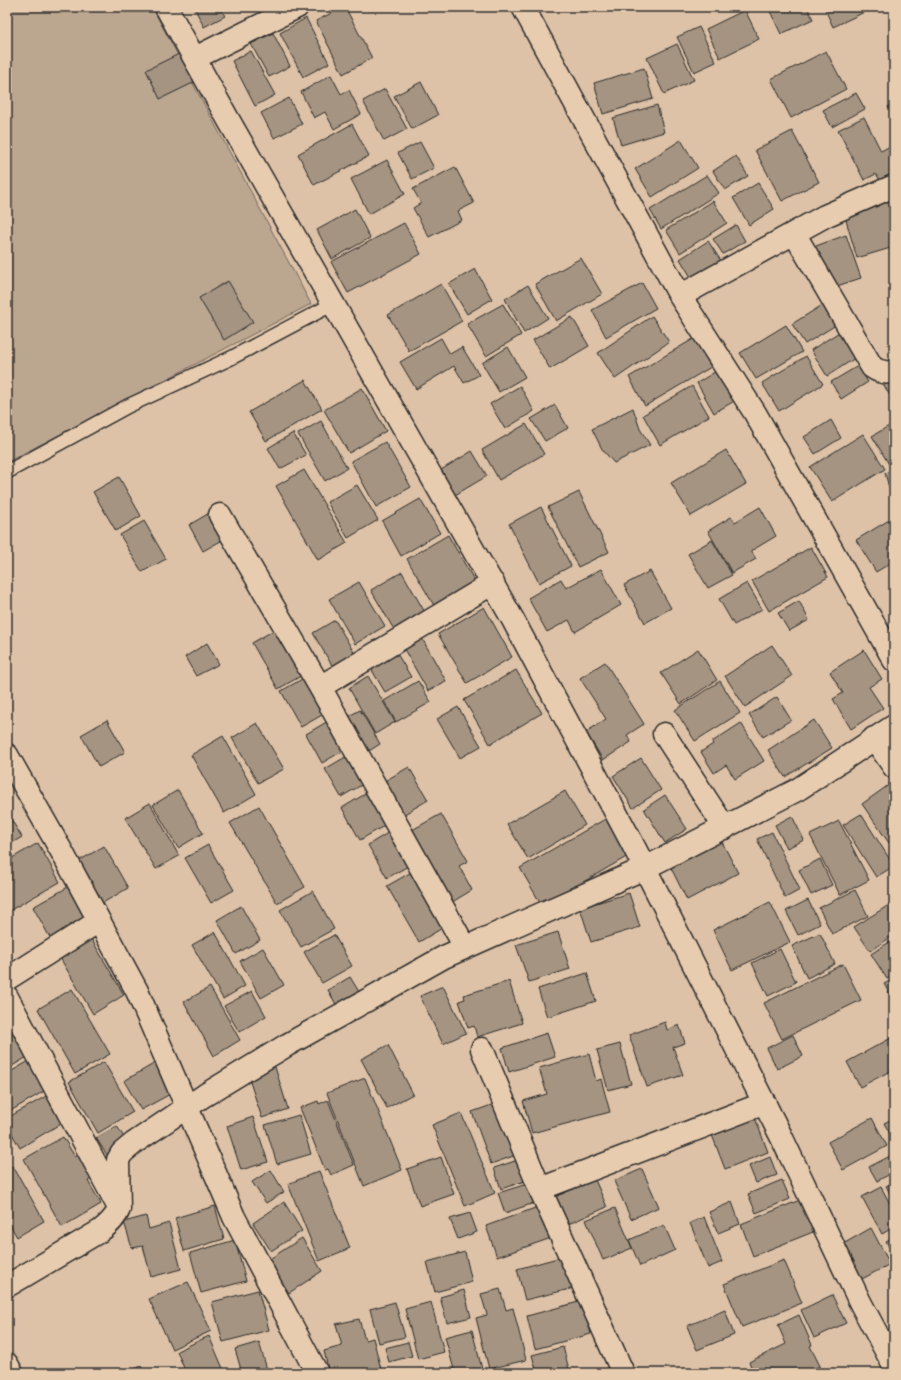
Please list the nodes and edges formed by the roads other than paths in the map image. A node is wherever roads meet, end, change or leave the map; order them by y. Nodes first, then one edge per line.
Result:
1 (166, 7) edge
2 (297, 7) edge
3 (523, 7) edge
4 (195, 58) junction
5 (894, 186) edge
6 (794, 233) junction
7 (680, 296) junction
8 (333, 304) junction
9 (894, 371) edge
10 (7, 472) edge
11 (220, 515) dead end
12 (493, 583) junction
13 (894, 660) edge
14 (320, 687) junction
15 (894, 726) edge
16 (664, 734) dead end
17 (874, 738) junction
18 (7, 755) edge
19 (894, 767) edge
20 (725, 828) junction
21 (645, 868) junction
22 (99, 921) junction
23 (465, 947) junction
24 (7, 979) edge
25 (7, 997) edge
26 (482, 1050) dead end
27 (765, 1103) junction
28 (187, 1107) junction
29 (540, 1189) junction
30 (119, 1209) junction
31 (7, 1286) edge
32 (7, 1364) edge
33 (894, 1366) edge
34 (12, 1373) edge
35 (317, 1373) edge
36 (623, 1373) edge

1 - 4 street
2 - 4 street
3 - 7 street
4 - 8 street
5 - 6 street
6 - 7 street
6 - 9 street
7 - 13 street
8 - 10 lane
8 - 12 street
11 - 14 street
12 - 14 street
12 - 21 street
14 - 23 street
15 - 17 street
16 - 20 street
17 - 19 street
17 - 20 street
18 - 22 street
20 - 21 street
21 - 23 street
21 - 27 street
22 - 24 street
22 - 28 street
23 - 28 street
25 - 30 street
26 - 29 street
27 - 29 street
27 - 33 street
28 - 30 street
28 - 35 street
29 - 36 street
30 - 31 street
32 - 34 street

